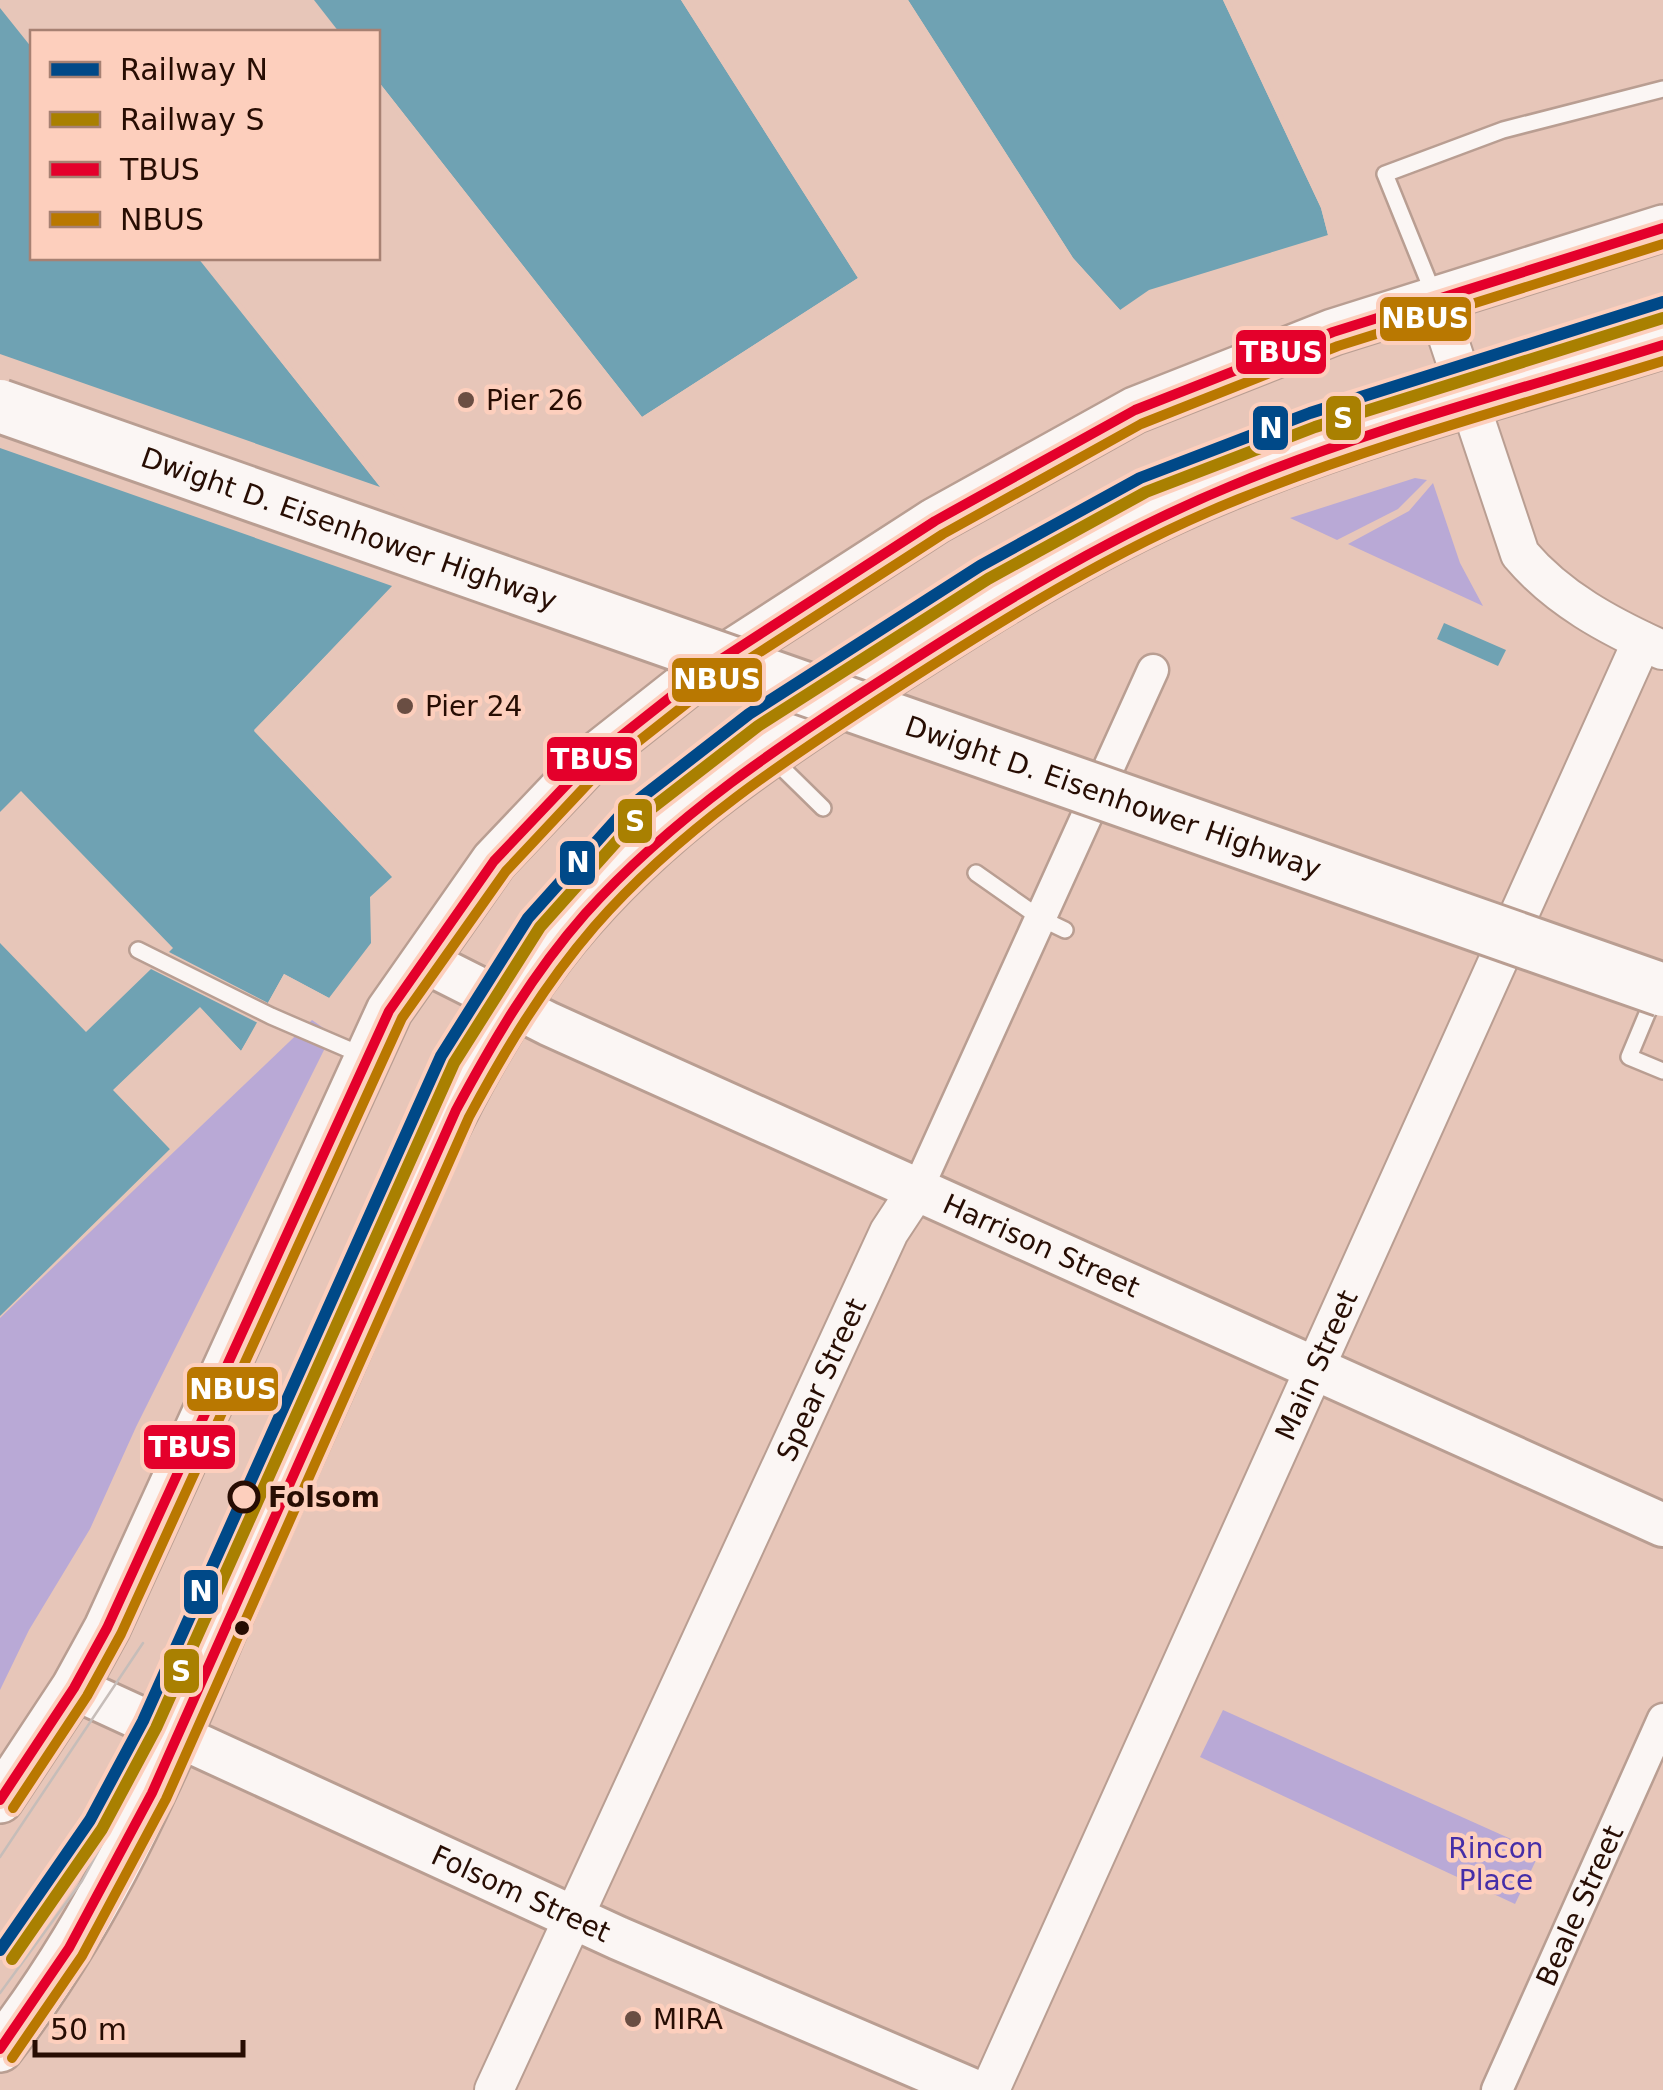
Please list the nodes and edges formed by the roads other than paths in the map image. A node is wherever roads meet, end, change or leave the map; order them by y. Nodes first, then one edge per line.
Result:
1 (1663, 89) edge
2 (1663, 228) edge
3 (1436, 299) junction
4 (1663, 345) edge
5 (0, 390) edge
6 (0, 406) edge
7 (1470, 406) junction
8 (1653, 645) edge
9 (1152, 670) dead end
10 (767, 753) junction
11 (823, 808) dead end
12 (976, 873) dead end
13 (1052, 924) junction
14 (144, 953) dead end
15 (424, 960) junction
16 (1663, 974) edge
17 (1663, 990) edge
18 (516, 1008) junction
19 (368, 1058) junction
20 (1663, 1070) edge
21 (918, 1188) junction
22 (1317, 1368) junction
23 (1645, 1517) edge
24 (74, 1688) junction
25 (1663, 1718) edge
26 (178, 1737) junction
27 (0, 1800) edge
28 (571, 1916) junction
29 (0, 2049) edge
30 (494, 2090) edge
31 (972, 2090) edge
32 (990, 2090) edge
33 (1497, 2090) edge

1 - 3 lane
2 - 3 main road
3 - 7 street
3 - 15 main road
4 - 7 main road
5 - 16 highway, Dwight D. Eisenhower Highway
6 - 17 highway, Dwight D. Eisenhower Highway, bridge
7 - 8 street
7 - 10 main road
8 - 22 street, Main Street
9 - 13 street, Spear Street
10 - 11 lane
10 - 18 main road
12 - 13 lane
13 - 21 street, Spear Street
14 - 19 lane
15 - 18 main road, Harrison Street
15 - 19 main road
16 - 20 lane
18 - 21 main road, Harrison Street
18 - 26 main road
19 - 24 main road
21 - 22 main road, Harrison Street
21 - 28 street, Spear Street
22 - 23 main road, Harrison Street
22 - 32 street, Main Street
24 - 26 main road, Folsom Street
24 - 27 main road
25 - 33 street, Beale Street
26 - 28 main road, Folsom Street
26 - 29 main road
28 - 30 street, Spear Street
28 - 31 main road, Folsom Street

